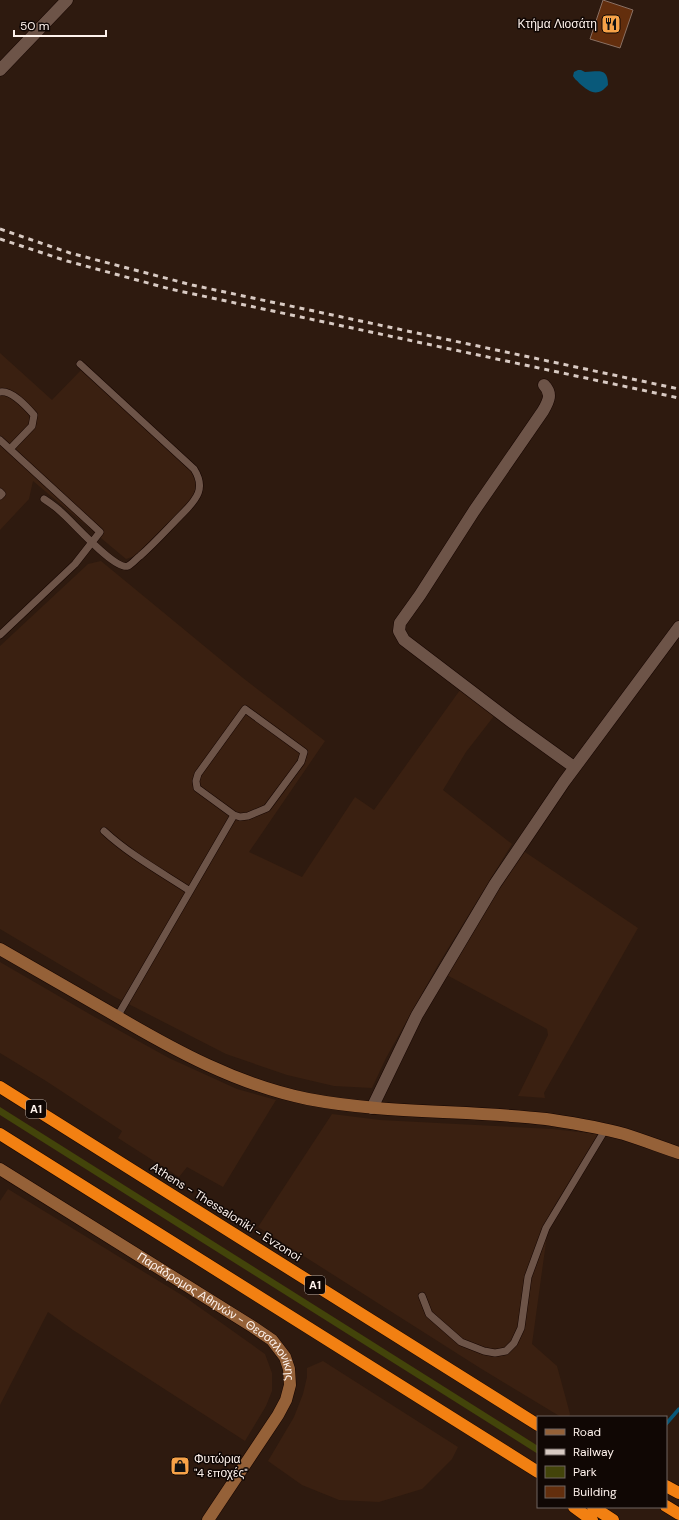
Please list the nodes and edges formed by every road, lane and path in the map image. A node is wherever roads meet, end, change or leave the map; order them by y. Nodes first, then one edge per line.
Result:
1 (67, 0) edge
2 (0, 70) edge
3 (80, 364) dead end
4 (544, 385) dead end
5 (0, 392) edge
6 (0, 440) edge
7 (10, 449) junction
8 (0, 492) edge
9 (0, 496) edge
10 (44, 499) dead end
11 (92, 542) junction
12 (679, 627) edge
13 (0, 635) edge
14 (574, 767) junction
15 (234, 815) junction
16 (104, 831) dead end
17 (190, 891) junction
18 (0, 949) edge
19 (117, 1017) junction
20 (0, 1087) edge
21 (372, 1108) junction
22 (605, 1130) junction
23 (0, 1134) edge
24 (679, 1153) edge
25 (0, 1169) edge
26 (422, 1296) dead end
27 (506, 1405) junction
28 (537, 1420) edge
29 (537, 1424) edge
30 (482, 1437) junction
31 (537, 1471) edge
32 (537, 1479) edge
33 (667, 1487) edge
34 (679, 1493) edge
35 (667, 1507) edge
36 (575, 1508) edge
37 (595, 1508) edge
38 (679, 1514) edge
39 (208, 1520) edge
40 (592, 1520) edge
41 (614, 1520) edge

1 - 2 street
3 - 11 lane
4 - 14 street
5 - 7 lane
6 - 7 lane
7 - 11 lane
8 - 9 lane
10 - 11 lane
11 - 13 lane
12 - 14 street
14 - 21 street
15 - 15 lane
15 - 17 lane
16 - 17 lane
17 - 19 lane
18 - 19 street
19 - 21 street
20 - 27 highway, Athens - Thessaloniki - Evzonoi / Α1
21 - 22 street
22 - 24 street
22 - 26 lane
23 - 30 highway
25 - 39 street, Παράδρομος Αθηνών - Θεσσαλονίκης
27 - 28 highway
27 - 29 highway, Athens - Thessaloniki - Evzonoi / Α1
30 - 31 highway
30 - 32 highway
33 - 34 highway
35 - 38 highway
36 - 40 highway
37 - 41 highway

